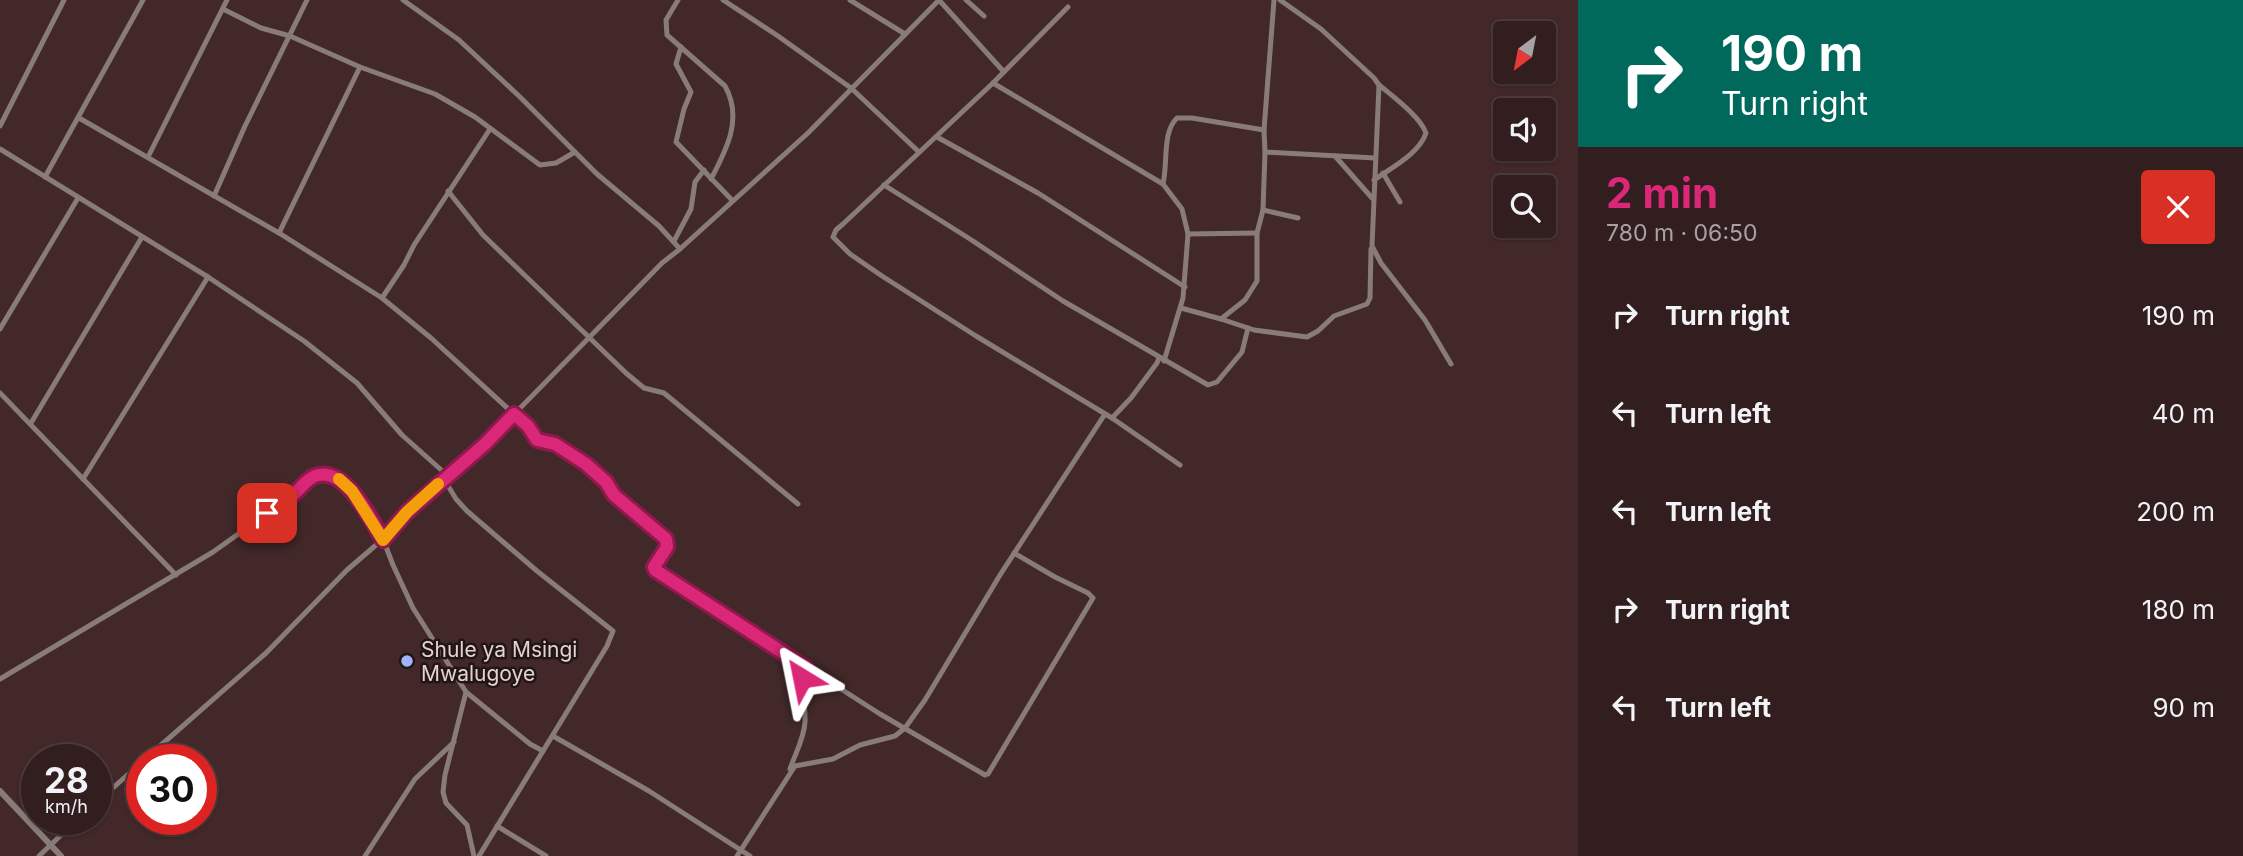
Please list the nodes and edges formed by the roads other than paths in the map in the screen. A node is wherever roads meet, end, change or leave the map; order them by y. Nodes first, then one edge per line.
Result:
1 (64, 0) edge
2 (143, 0) edge
3 (227, 0) edge
4 (307, 0) edge
5 (403, 0) edge
6 (678, 0) edge
7 (723, 0) edge
8 (850, 0) edge
9 (966, 0) edge
10 (1274, 0) edge
11 (1285, 1) edge
12 (1068, 7) dead end
13 (223, 9) junction
14 (985, 16) dead end
15 (905, 34) junction
16 (290, 36) junction
17 (681, 47) junction
18 (360, 67) junction
19 (1004, 72) junction
20 (993, 83) junction
21 (1377, 83) junction
22 (851, 88) junction
23 (79, 118) junction
24 (0, 126) edge
25 (490, 129) junction
26 (1264, 131) junction
27 (937, 137) junction
28 (0, 149) edge
29 (575, 152) junction
30 (919, 152) junction
31 (1265, 152) junction
32 (1335, 156) junction
33 (148, 157) junction
34 (1375, 158) junction
35 (704, 170) junction
36 (1383, 173) junction
37 (45, 177) junction
38 (711, 179) junction
39 (1374, 180) junction
40 (1163, 184) junction
41 (884, 185) junction
42 (448, 191) junction
43 (214, 196) junction
44 (78, 198) junction
45 (1373, 199) junction
46 (732, 200) junction
47 (1400, 202) dead end
48 (1263, 210) junction
49 (1298, 218) dead end
50 (279, 233) junction
51 (1257, 233) junction
52 (1188, 234) junction
53 (142, 237) junction
54 (674, 241) junction
55 (1372, 246) junction
56 (680, 249) junction
57 (208, 277) junction
58 (1185, 287) junction
59 (383, 298) junction
60 (1181, 308) junction
61 (1220, 319) junction
62 (1248, 328) junction
63 (0, 330) edge
64 (591, 338) junction
65 (1162, 359) junction
66 (1451, 364) dead end
67 (0, 393) edge
68 (514, 414) junction
69 (1105, 414) junction
70 (1112, 418) junction
71 (32, 423) junction
72 (1180, 464) dead end
73 (446, 477) junction
74 (83, 479) junction
75 (798, 504) dead end
76 (383, 540) junction
77 (1014, 553) junction
78 (176, 575) junction
79 (805, 667) junction
80 (0, 679) edge
81 (466, 692) junction
82 (905, 728) junction
83 (553, 736) junction
84 (454, 742) junction
85 (162, 744) edge
86 (543, 751) junction
87 (789, 772) junction
88 (126, 776) edge
89 (112, 789) edge
90 (0, 791) edge
91 (497, 826) junction
92 (62, 835) edge
93 (52, 845) junction
94 (741, 850) junction
95 (39, 856) edge
96 (61, 856) edge
97 (365, 856) edge
98 (477, 856) edge
99 (547, 856) edge
100 (737, 856) edge
101 (750, 856) edge

1 - 24 street
2 - 23 street
3 - 13 street
4 - 16 street
5 - 29 street
6 - 17 street
7 - 22 street
8 - 15 street
9 - 14 street
10 - 26 street
11 - 21 street
12 - 19 street
13 - 16 street
13 - 33 street
15 - 19 street
15 - 22 street
16 - 18 street
16 - 43 street
17 - 35 street
17 - 38 street
18 - 25 street
18 - 50 street
19 - 20 street
20 - 27 street
20 - 40 street
21 - 34 street
21 - 36 street
22 - 30 street
22 - 46 street
23 - 33 street
23 - 37 street
25 - 29 street
25 - 42 street
26 - 31 street
26 - 40 street
27 - 30 street
27 - 58 street
28 - 37 street
29 - 54 street
30 - 41 street
31 - 32 street
31 - 48 street
32 - 34 street
32 - 45 street
33 - 43 street
34 - 39 street
35 - 38 street
35 - 54 street
36 - 39 street
36 - 47 street
37 - 44 street
38 - 46 street
39 - 45 street
40 - 52 street
41 - 65 street
41 - 69 street
42 - 59 street
42 - 64 street
43 - 50 street
44 - 53 street
44 - 63 street
45 - 55 street
46 - 56 street
48 - 49 street
48 - 51 street
50 - 59 street
51 - 52 street
51 - 61 street
52 - 58 street
53 - 57 street
53 - 71 street
54 - 56 street
55 - 62 street
55 - 66 street
56 - 64 street
57 - 73 street
57 - 74 street
58 - 60 street
59 - 68 street
60 - 61 street
60 - 65 street
61 - 62 street
62 - 65 street
64 - 68 street
64 - 75 street
65 - 70 street
67 - 71 street
68 - 73 street
68 - 79 street
69 - 70 street
69 - 77 street
70 - 72 street
71 - 74 street
73 - 76 street
73 - 83 street
74 - 78 street
76 - 78 street
76 - 81 street
76 - 85 street
77 - 82 street
77 - 82 street
78 - 80 street
79 - 82 street
79 - 87 street
81 - 84 street
81 - 86 street
82 - 87 street
83 - 86 street
83 - 94 street
84 - 97 street
84 - 98 street
86 - 91 street
87 - 94 street
88 - 89 street
90 - 93 street
91 - 98 street
91 - 99 street
92 - 93 street
93 - 95 street
93 - 96 street
94 - 100 street
94 - 101 street

